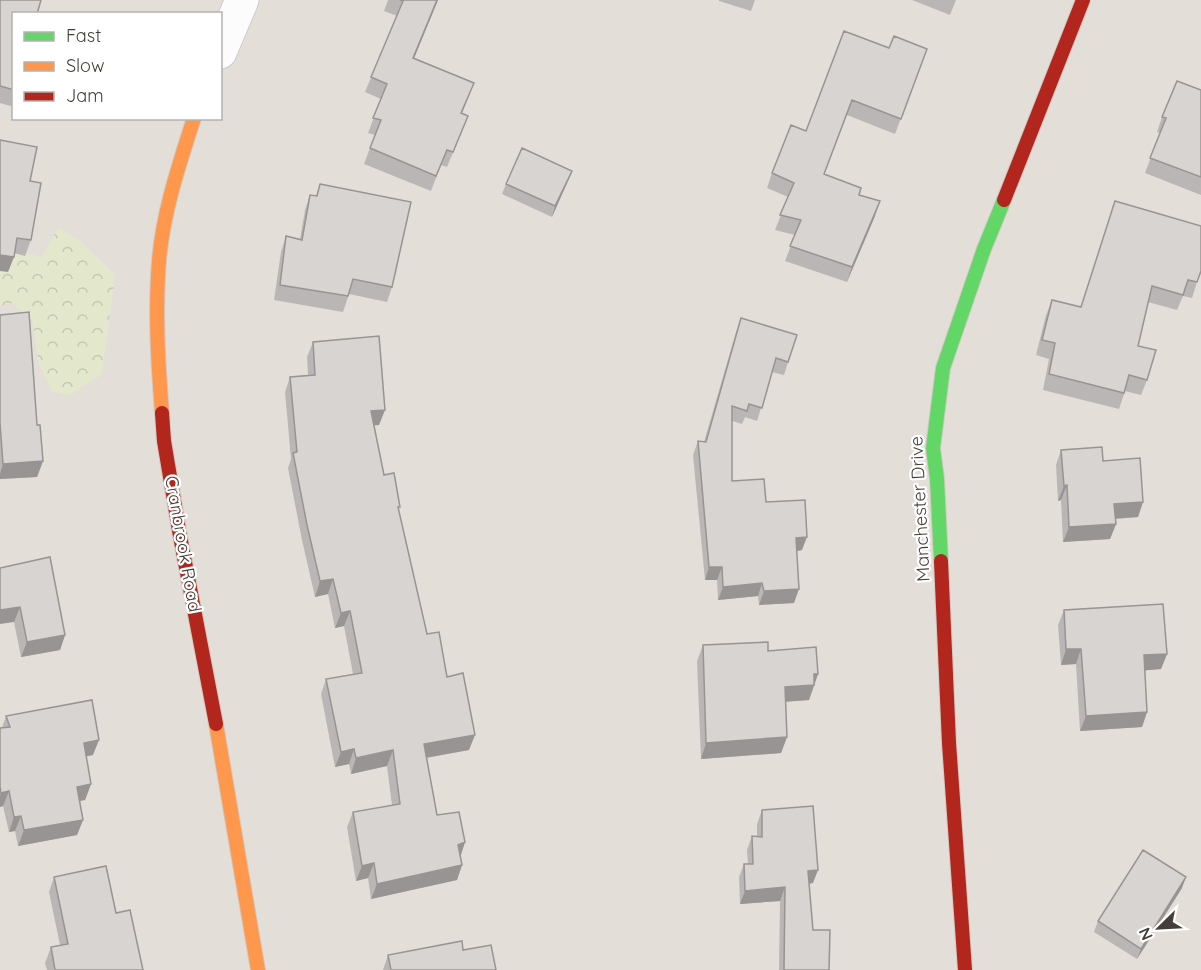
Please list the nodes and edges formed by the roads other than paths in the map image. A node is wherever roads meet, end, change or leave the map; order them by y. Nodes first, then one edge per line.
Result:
1 (242, 0) edge
2 (1083, 0) edge
3 (222, 47) edge
4 (193, 120) edge
5 (258, 970) edge
6 (965, 970) edge

1 - 3 street
2 - 6 street, Manchester Drive
4 - 5 street, Cranbrook Road

